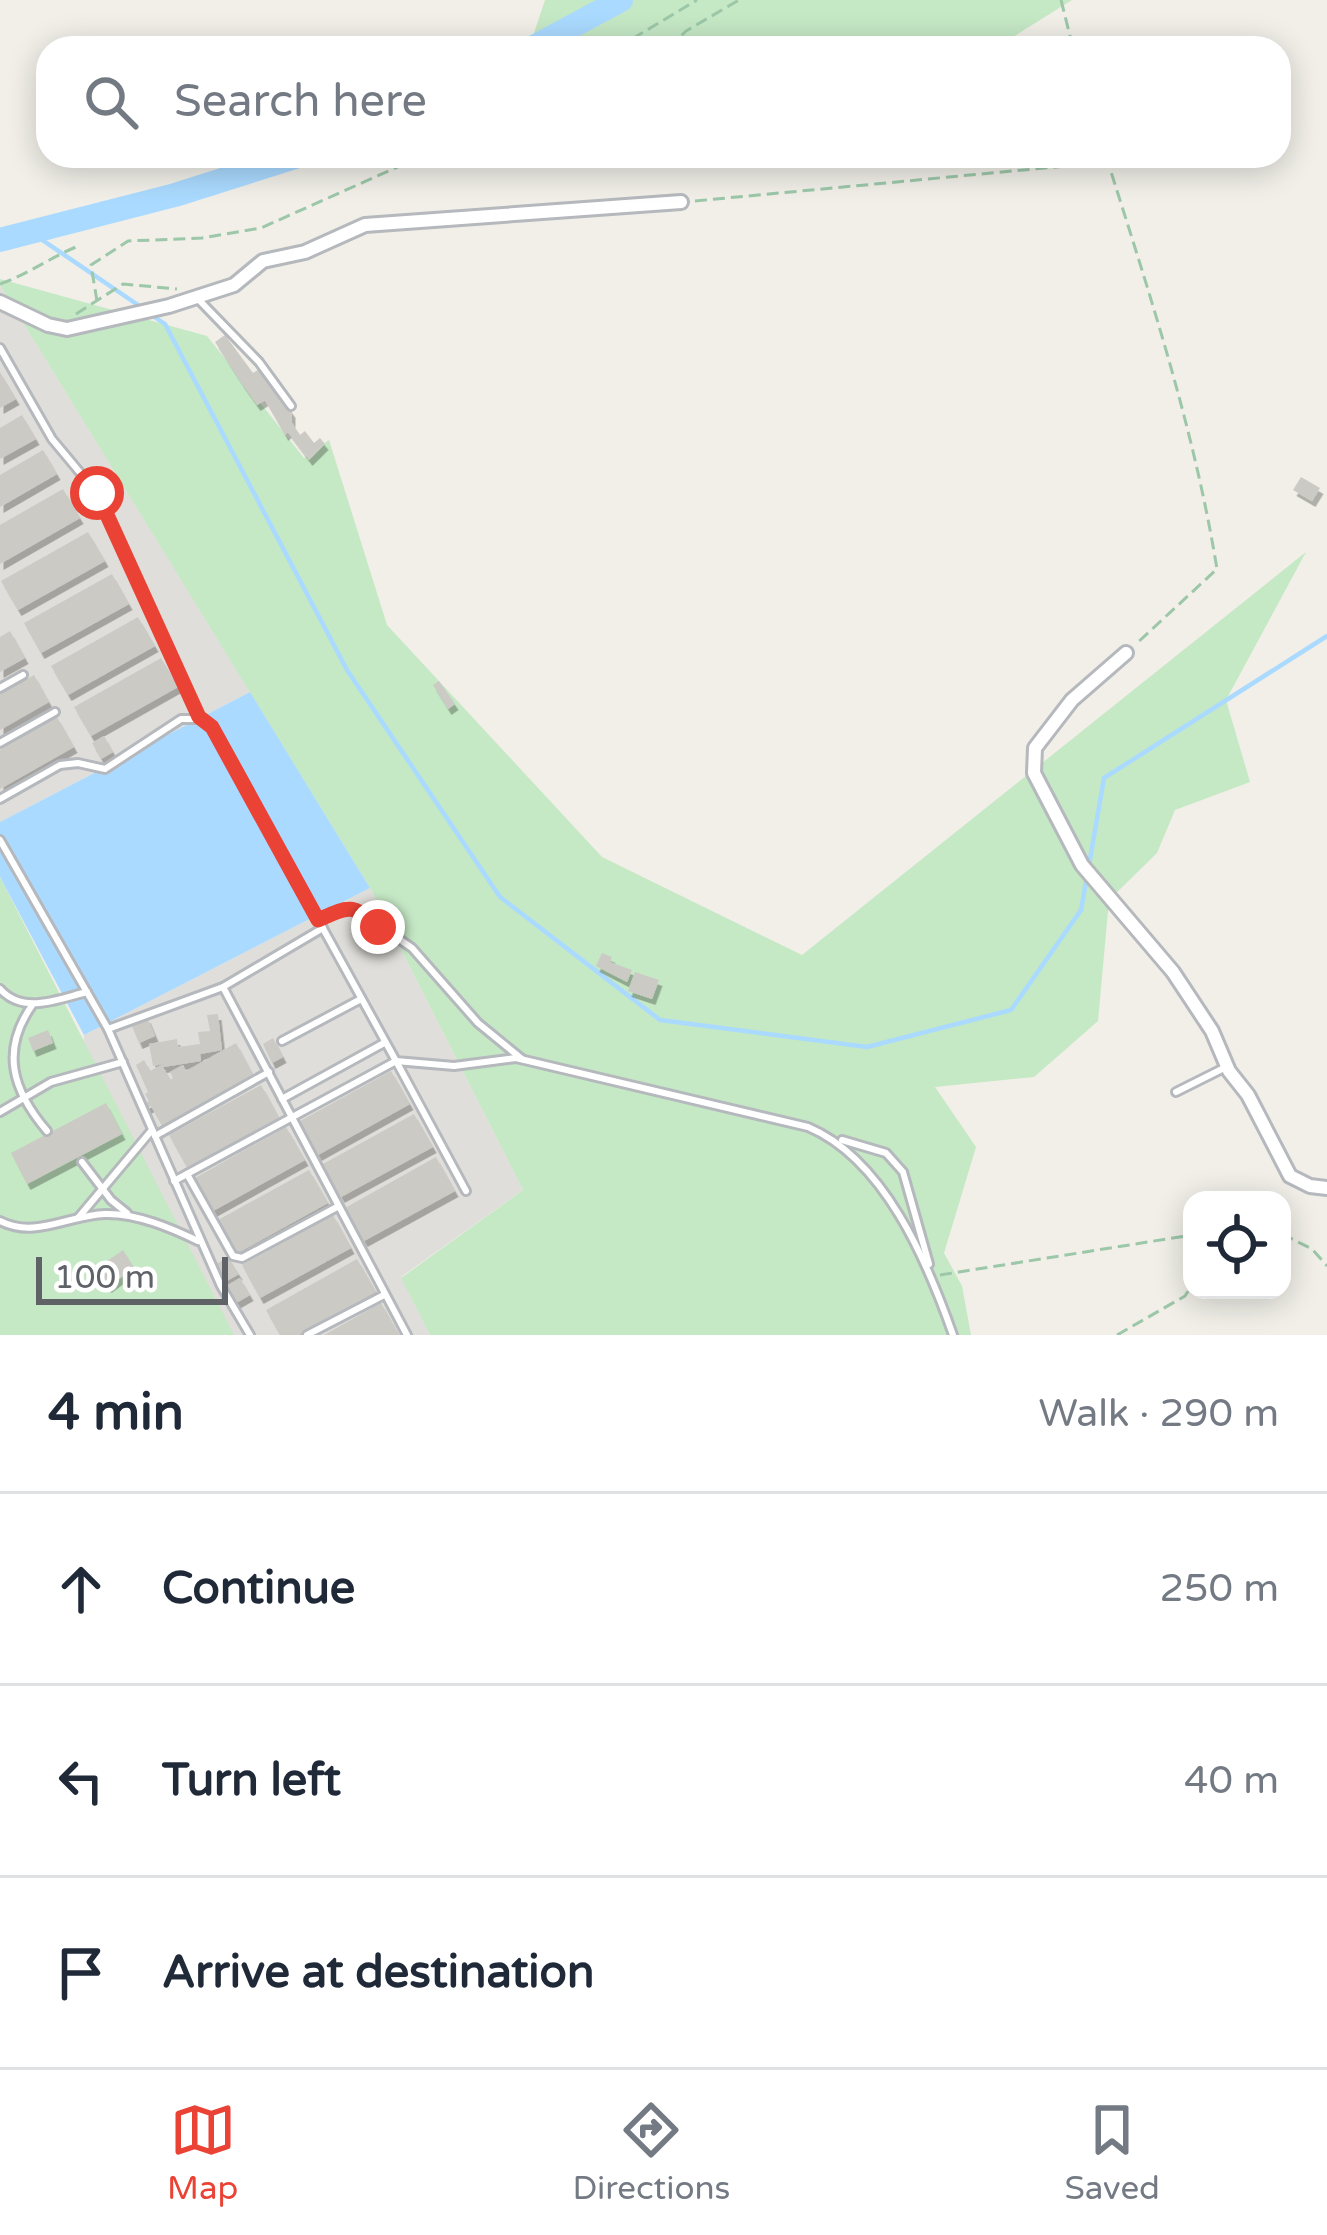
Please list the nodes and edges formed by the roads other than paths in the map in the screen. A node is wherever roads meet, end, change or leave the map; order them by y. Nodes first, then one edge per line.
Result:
1 (681, 202) road end
2 (196, 297) junction
3 (0, 302) edge
4 (0, 348) edge
5 (291, 406) dead end
6 (1126, 653) road end
7 (23, 675) dead end
8 (0, 688) edge
9 (55, 712) dead end
10 (199, 717) junction
11 (0, 743) edge
12 (0, 799) edge
13 (0, 840) edge
14 (320, 924) junction
15 (223, 987) junction
16 (0, 989) edge
17 (87, 992) junction
18 (362, 999) junction
19 (33, 1004) junction
20 (108, 1029) junction
21 (282, 1041) dead end
22 (385, 1042) junction
23 (522, 1059) junction
24 (396, 1061) junction
25 (122, 1063) junction
26 (1227, 1066) junction
27 (269, 1072) junction
28 (1176, 1092) dead end
29 (282, 1099) junction
30 (20, 1100) junction
31 (0, 1112) edge
32 (291, 1118) junction
33 (47, 1131) dead end
34 (153, 1133) junction
35 (832, 1137) junction
36 (82, 1162) dead end
37 (187, 1174) junction
38 (174, 1181) junction
39 (1327, 1188) edge
40 (102, 1189) junction
41 (466, 1191) dead end
42 (337, 1207) junction
43 (132, 1216) junction
44 (78, 1218) junction
45 (0, 1221) edge
46 (202, 1243) junction
47 (933, 1276) junction
48 (385, 1294) junction
49 (250, 1335) edge
50 (307, 1335) edge
51 (407, 1335) edge
52 (953, 1335) edge

1 - 2 street
2 - 3 street
2 - 5 lane
4 - 10 lane
6 - 26 street
7 - 8 lane
9 - 11 lane
10 - 12 lane
10 - 14 lane
13 - 17 lane
14 - 15 lane
14 - 18 lane
14 - 23 lane
15 - 20 lane
15 - 27 lane
16 - 19 lane
17 - 19 lane
17 - 20 lane
18 - 21 lane
18 - 22 lane
19 - 30 lane
20 - 25 lane
22 - 24 lane
22 - 29 lane
23 - 24 lane
23 - 35 lane
24 - 32 lane
24 - 41 lane
25 - 30 lane
25 - 34 lane
26 - 28 lane
26 - 39 street
27 - 29 lane
27 - 34 lane
29 - 32 lane
30 - 31 lane
30 - 33 lane
32 - 37 lane
32 - 42 lane
34 - 38 lane
34 - 40 lane
35 - 47 lane
35 - 47 lane
36 - 40 lane
37 - 38 lane
37 - 42 lane
38 - 46 lane
40 - 43 lane
40 - 44 lane
42 - 48 lane
43 - 44 lane
43 - 46 lane
44 - 45 lane
46 - 49 lane
47 - 52 lane
48 - 50 lane
48 - 51 lane

